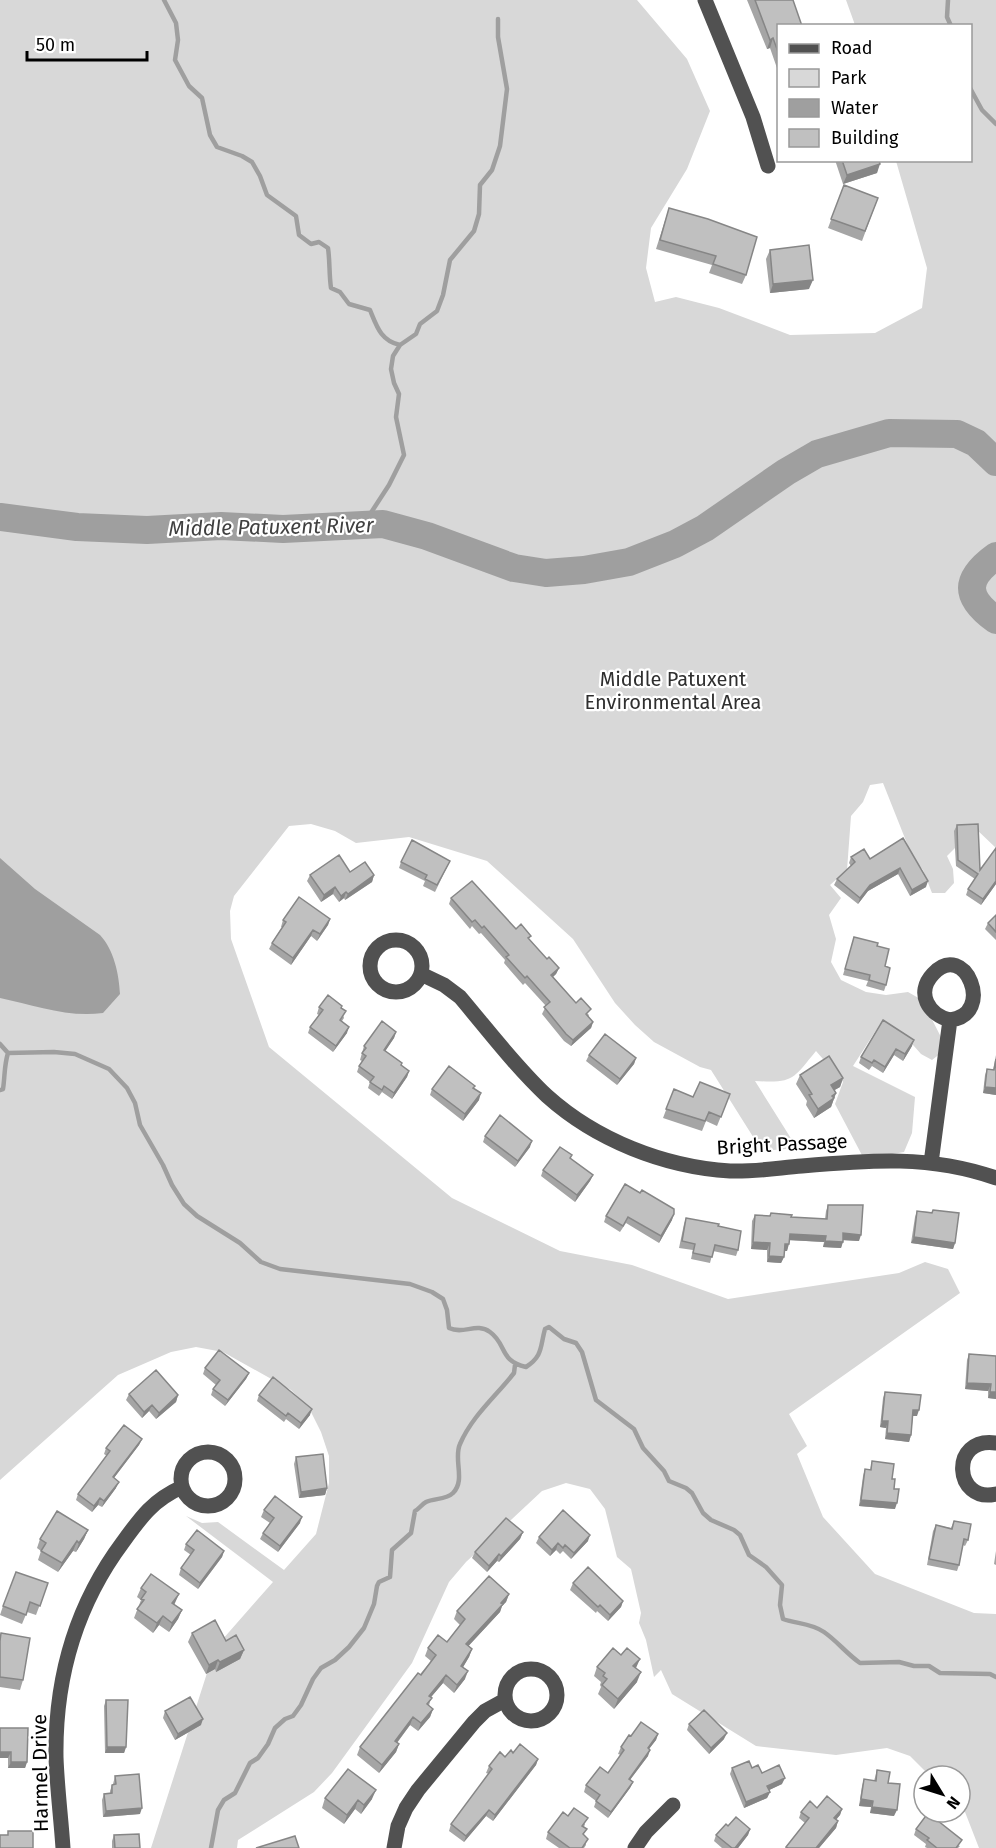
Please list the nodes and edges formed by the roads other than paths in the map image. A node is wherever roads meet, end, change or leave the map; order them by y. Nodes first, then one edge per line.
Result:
1 (705, 0) edge
2 (768, 166) dead end
3 (421, 974) dead end
4 (950, 1020) dead end
5 (931, 1163) junction
6 (996, 1178) edge
7 (996, 1443) edge
8 (182, 1487) dead end
9 (996, 1494) edge
10 (505, 1700) dead end
11 (672, 1805) dead end
12 (63, 1848) edge
13 (394, 1848) edge
14 (634, 1848) edge

1 - 2 street
3 - 5 street, Bright Passage
4 - 5 street
5 - 6 street, Bright Passage
7 - 9 street
8 - 12 street, Harmel Drive
10 - 13 street
11 - 14 street

